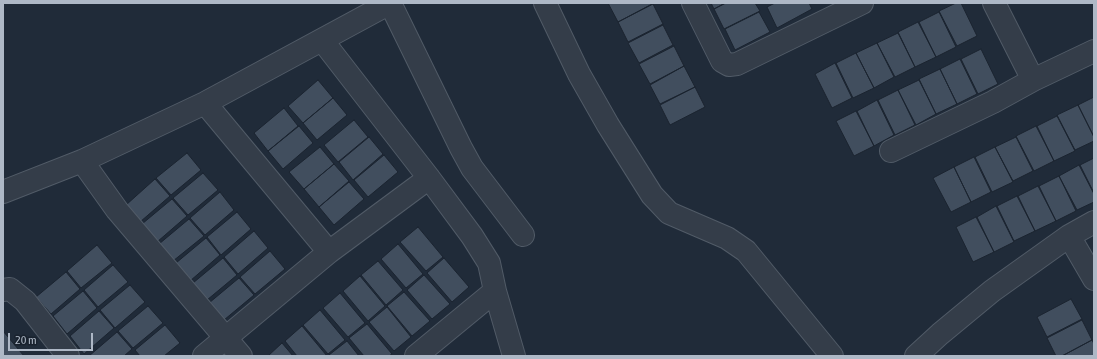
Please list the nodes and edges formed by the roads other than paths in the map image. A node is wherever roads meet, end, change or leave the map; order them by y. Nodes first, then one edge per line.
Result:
1 (545, 3) edge
2 (693, 3) edge
3 (994, 3) edge
4 (850, 5) edge
5 (322, 40) junction
6 (1094, 51) edge
7 (1034, 80) junction
8 (205, 103) junction
9 (891, 151) dead end
10 (82, 161) junction
11 (429, 178) junction
12 (3, 192) edge
13 (1094, 222) edge
14 (523, 236) dead end
15 (1069, 236) junction
16 (329, 252) junction
17 (1094, 279) edge
18 (3, 290) edge
19 (495, 291) junction
20 (226, 337) junction
21 (68, 356) edge
22 (204, 356) edge
23 (241, 356) edge
24 (416, 356) edge
25 (514, 356) edge
26 (832, 356) edge
27 (916, 356) edge

1 - 26 street
2 - 4 street
3 - 7 street
5 - 8 street
5 - 11 street
5 - 14 street
6 - 7 street
7 - 9 street
8 - 10 street
8 - 16 street
10 - 12 street
10 - 20 street
11 - 16 street
11 - 19 street
13 - 15 street
15 - 17 street
15 - 27 street
16 - 20 street
18 - 21 street
19 - 24 street
19 - 25 street
20 - 22 street
20 - 23 street

